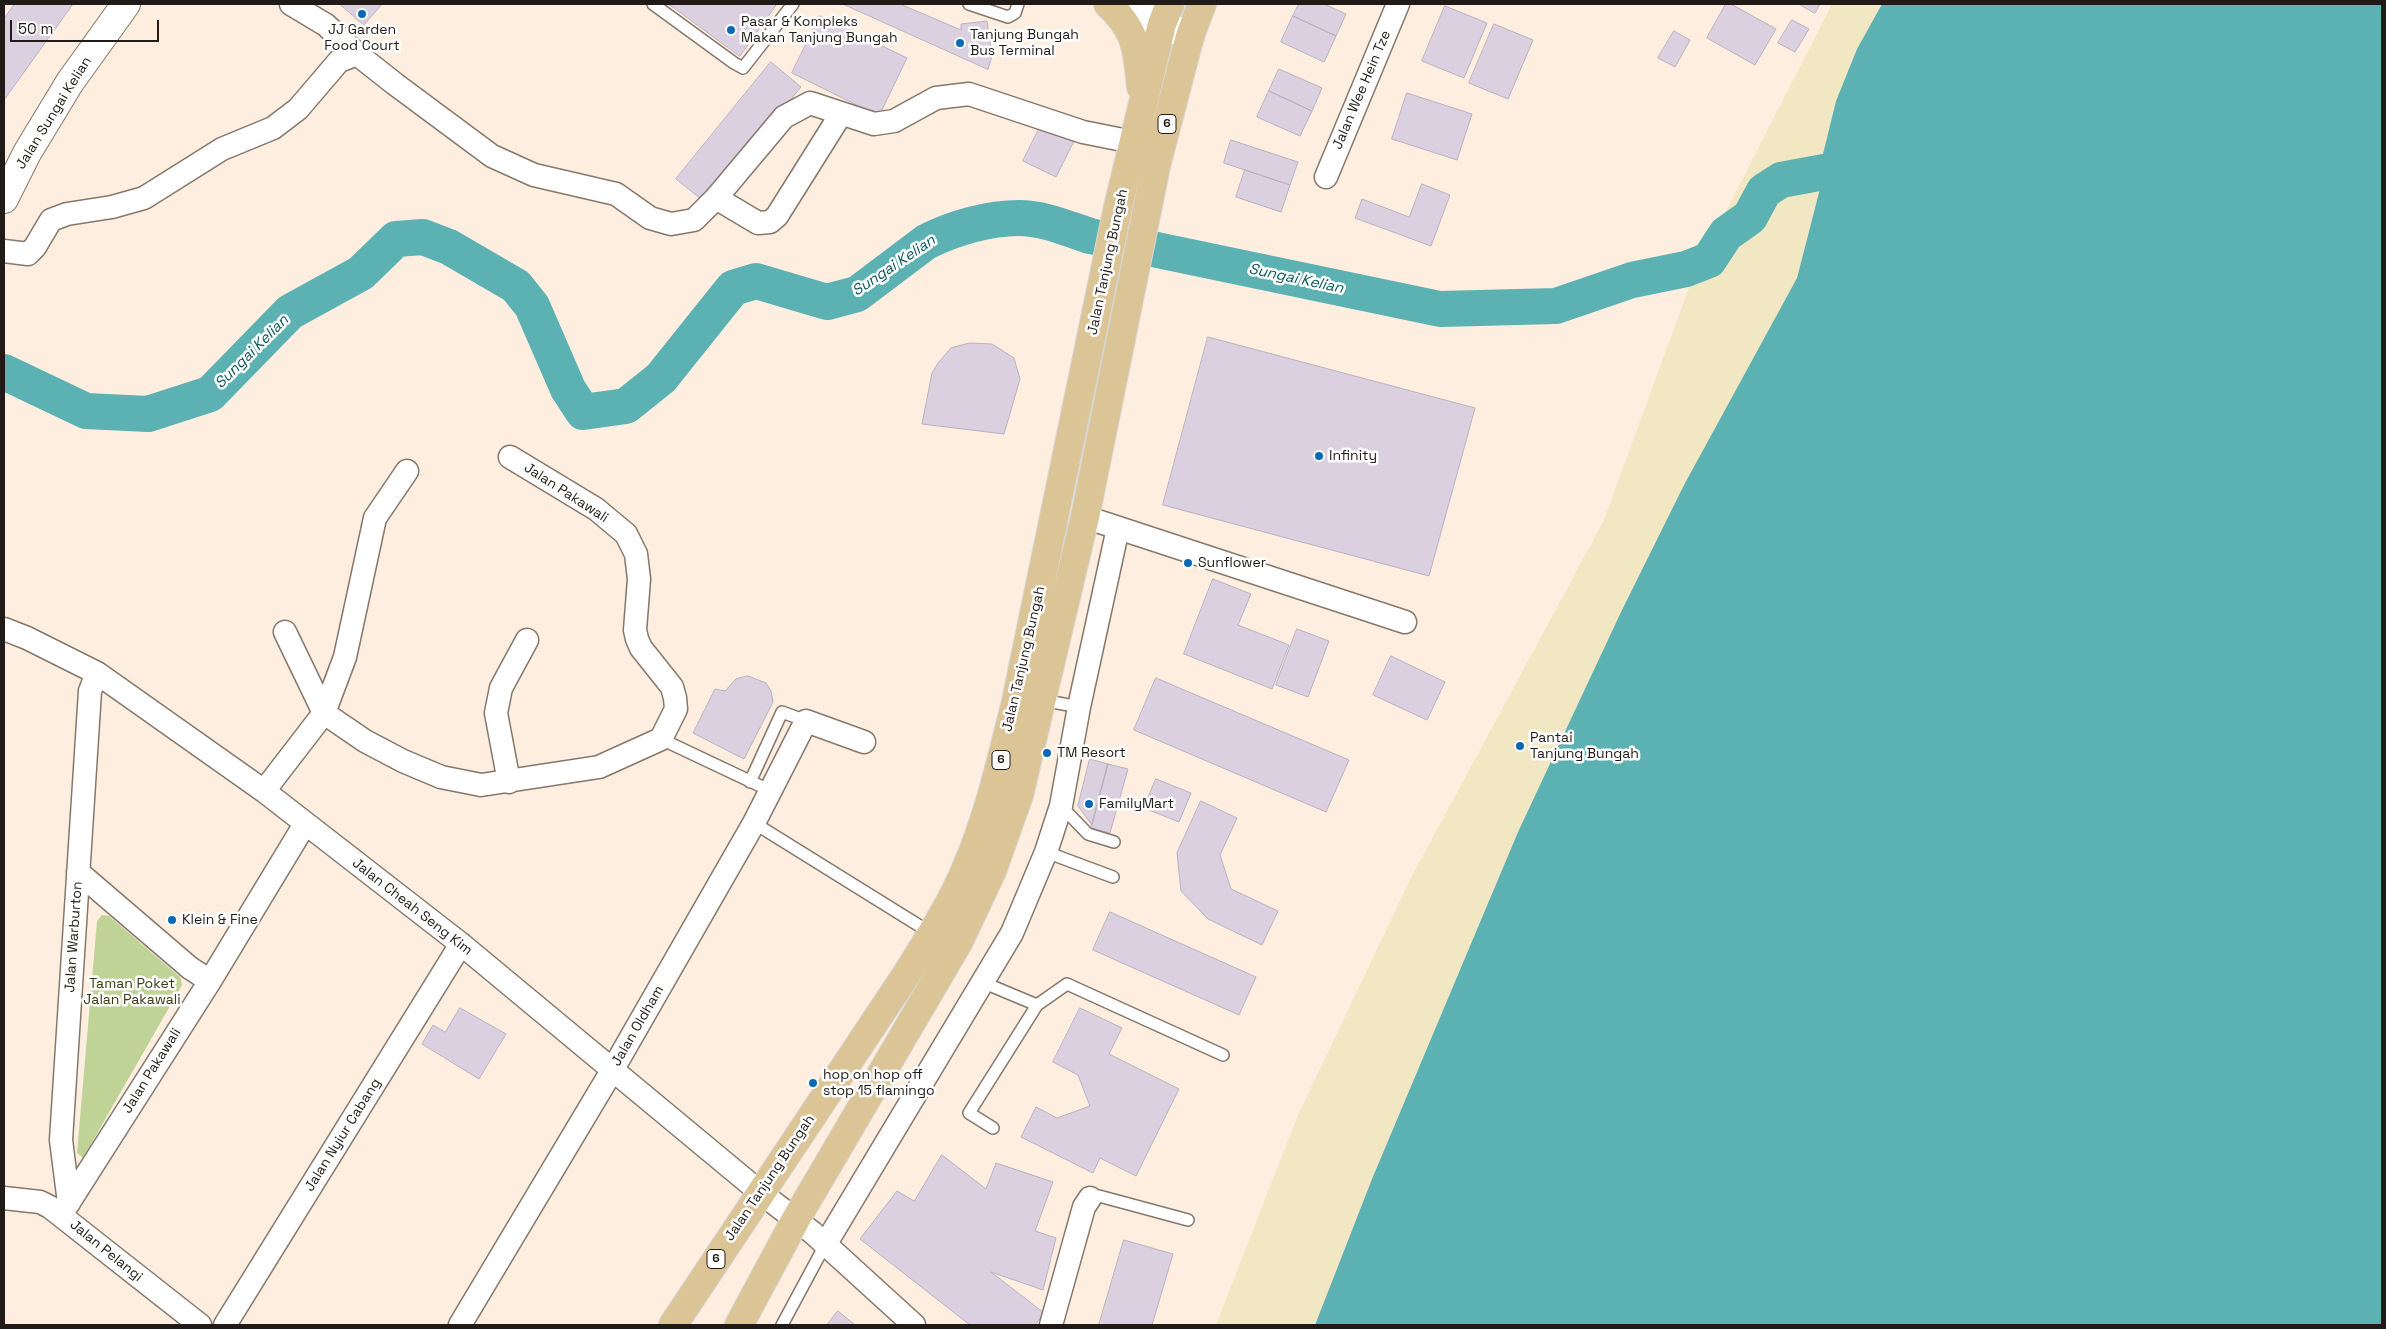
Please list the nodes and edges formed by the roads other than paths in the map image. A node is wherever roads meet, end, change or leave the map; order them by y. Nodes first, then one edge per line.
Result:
1 (126, 4) edge
2 (291, 4) edge
3 (653, 4) edge
4 (793, 4) edge
5 (970, 4) edge
6 (1018, 4) edge
7 (1108, 4) edge
8 (1115, 4) edge
9 (1398, 4) edge
10 (1165, 10) edge
11 (1196, 20) edge
12 (356, 54) junction
13 (1143, 103) junction
14 (841, 114) junction
15 (1133, 142) junction
16 (1326, 177) dead end
17 (716, 198) junction
18 (4, 199) edge
19 (4, 251) edge
20 (510, 458) dead end
21 (407, 471) dead end
22 (1084, 517) junction
23 (1118, 528) junction
24 (1404, 622) dead end
25 (4, 629) edge
26 (284, 632) dead end
27 (527, 640) dead end
28 (97, 673) junction
29 (1042, 700) junction
30 (1079, 708) junction
31 (324, 713) junction
32 (806, 721) junction
33 (661, 739) junction
34 (864, 742) dead end
35 (508, 782) junction
36 (750, 782) junction
37 (264, 791) junction
38 (771, 791) junction
39 (1061, 806) junction
40 (754, 823) junction
41 (305, 824) junction
42 (1114, 842) dead end
43 (1046, 852) junction
44 (78, 872) junction
45 (1113, 877) dead end
46 (931, 933) junction
47 (461, 944) junction
48 (210, 981) junction
49 (982, 982) junction
50 (1037, 1005) junction
51 (1223, 1055) dead end
52 (613, 1068) junction
53 (993, 1128) dead end
54 (761, 1193) junction
55 (4, 1198) edge
56 (1090, 1198) joint
57 (65, 1208) junction
58 (796, 1219) junction
59 (1188, 1220) dead end
60 (825, 1245) junction
61 (200, 1325) edge
62 (225, 1325) edge
63 (460, 1325) edge
64 (673, 1325) edge
65 (739, 1325) edge
66 (782, 1325) edge
67 (914, 1325) edge
68 (1051, 1325) edge

1 - 18 street, Jalan Sungai Kelian
2 - 12 street
3 - 4 lane
5 - 6 lane
7 - 13 main road
8 - 10 street
9 - 16 street, Jalan Wee Hein Tze
10 - 11 street
10 - 13 main road, Jalan Tanjung Bungah / 6
11 - 22 main road, Jalan Tanjung Bungah / 6
12 - 17 street
12 - 19 street
13 - 15 main road, Jalan Tanjung Bungah / 6
14 - 15 street
14 - 17 street
14 - 17 street
15 - 46 main road, Jalan Tanjung Bungah / 6
20 - 33 street, Jalan Pakawali
21 - 31 street
22 - 23 street
22 - 29 main road, Jalan Tanjung Bungah / 6
23 - 24 street
23 - 30 street
25 - 28 street, Jalan Cheah Seng Kim
26 - 31 street
27 - 35 street
28 - 37 street, Jalan Cheah Seng Kim
28 - 44 street, Jalan Warburton
29 - 30 lane
29 - 58 main road, Jalan Tanjung Bungah / 6
30 - 39 street
31 - 35 street
31 - 37 street
32 - 34 street
32 - 36 lane
32 - 38 street, Jalan Oldham
33 - 35 street
33 - 36 lane
36 - 38 lane
37 - 41 street, Jalan Cheah Seng Kim
38 - 40 street, Jalan Oldham
39 - 42 lane
39 - 43 street
40 - 46 lane
40 - 52 street, Jalan Oldham
41 - 47 street, Jalan Cheah Seng Kim
41 - 48 street, Jalan Pakawali
43 - 45 lane
43 - 49 street
44 - 48 street
44 - 57 street, Jalan Warburton
46 - 54 main road, Jalan Tanjung Bungah / 6
47 - 52 street, Jalan Cheah Seng Kim
47 - 62 street, Jalan Nyiur Cabang
48 - 57 street, Jalan Pakawali
49 - 50 lane
49 - 60 street
50 - 51 lane
50 - 53 lane
52 - 54 street, Jalan Cheah Seng Kim
52 - 63 street, Jalan Oldham
54 - 58 street, Jalan Cheah Seng Kim
54 - 64 main road, Jalan Tanjung Bungah / 6
55 - 57 street, Jalan Pelangi
56 - 59 lane
56 - 68 street
57 - 61 street, Jalan Pelangi
58 - 60 street, Jalan Cheah Seng Kim
58 - 65 main road, Jalan Tanjung Bungah / 6
60 - 66 lane
60 - 67 street, Jalan Cheah Seng Kim

